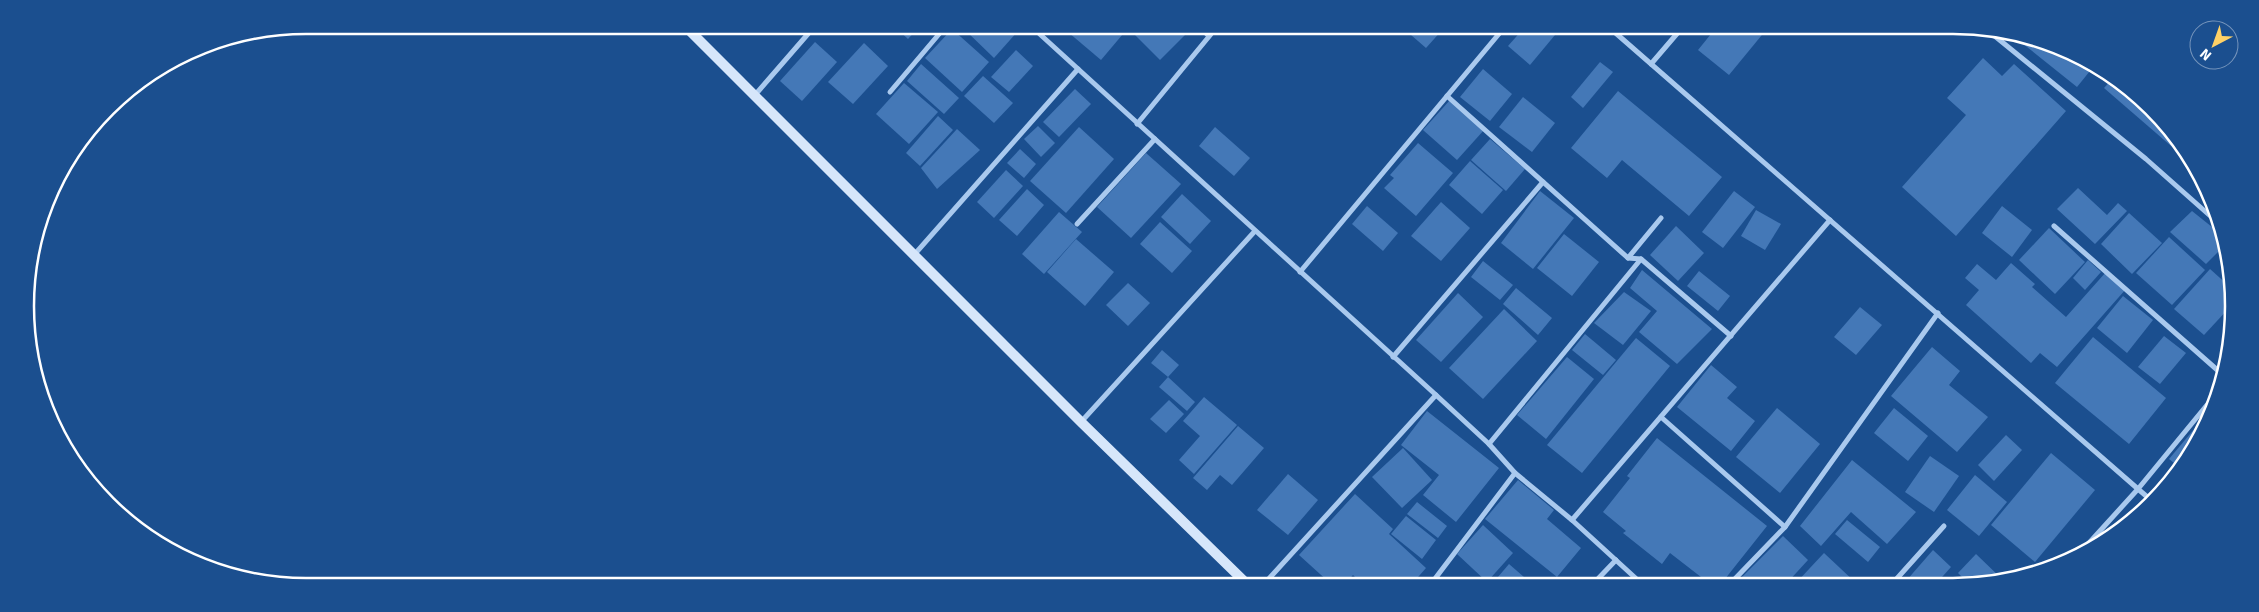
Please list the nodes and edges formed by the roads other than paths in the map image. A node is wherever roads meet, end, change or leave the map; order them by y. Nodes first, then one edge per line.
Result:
1 (693, 34) edge
2 (808, 34) edge
3 (939, 34) edge
4 (1040, 34) edge
5 (1207, 34) edge
6 (1499, 34) edge
7 (1618, 34) edge
8 (1677, 34) edge
9 (1209, 36) joint
10 (1996, 37) edge
11 (1652, 64) junction
12 (1078, 69) junction
13 (890, 92) dead end
14 (755, 95) junction
15 (1447, 96) junction
16 (1137, 124) junction
17 (1155, 139) junction
18 (1543, 182) junction
19 (2210, 216) edge
20 (1661, 218) dead end
21 (1830, 220) junction
22 (1077, 224) dead end
23 (2054, 226) dead end
24 (1255, 231) junction
25 (914, 255) junction
26 (1628, 258) junction
27 (1641, 259) junction
28 (1300, 272) junction
29 (1938, 313) junction
30 (1731, 336) junction
31 (1393, 357) junction
32 (2217, 370) edge
33 (1436, 394) junction
34 (2207, 405) edge
35 (1661, 417) junction
36 (1081, 422) junction
37 (1489, 444) junction
38 (1515, 473) junction
39 (2138, 489) junction
40 (2148, 497) edge
41 (1572, 520) junction
42 (1944, 526) dead end
43 (1785, 527) junction
44 (2091, 540) edge
45 (1616, 560) junction
46 (1241, 578) edge
47 (1270, 578) edge
48 (1436, 578) edge
49 (1599, 578) edge
50 (1636, 578) edge
51 (1736, 578) edge
52 (1897, 578) edge

1 - 14 street
2 - 14 street
3 - 13 street
4 - 12 street
5 - 9 street
6 - 15 street
7 - 11 street
8 - 11 street
9 - 16 street
10 - 19 street
11 - 21 street
12 - 16 street
12 - 25 street
14 - 25 street
15 - 18 street
15 - 28 street
16 - 17 street
17 - 22 street
17 - 24 street
18 - 26 street
18 - 31 street
20 - 26 street
21 - 29 street
21 - 30 street
23 - 32 street
24 - 28 street
24 - 36 street
25 - 36 street
26 - 27 street
27 - 30 street
27 - 37 street
28 - 31 street
29 - 39 street
29 - 43 street
30 - 35 street
31 - 33 street
33 - 37 street
33 - 47 street
34 - 39 street
35 - 41 street
35 - 43 street
36 - 46 street
37 - 38 street
38 - 41 street
38 - 48 street
39 - 40 street
39 - 44 street
41 - 45 street
42 - 52 street
43 - 51 street
45 - 49 street
45 - 50 street

